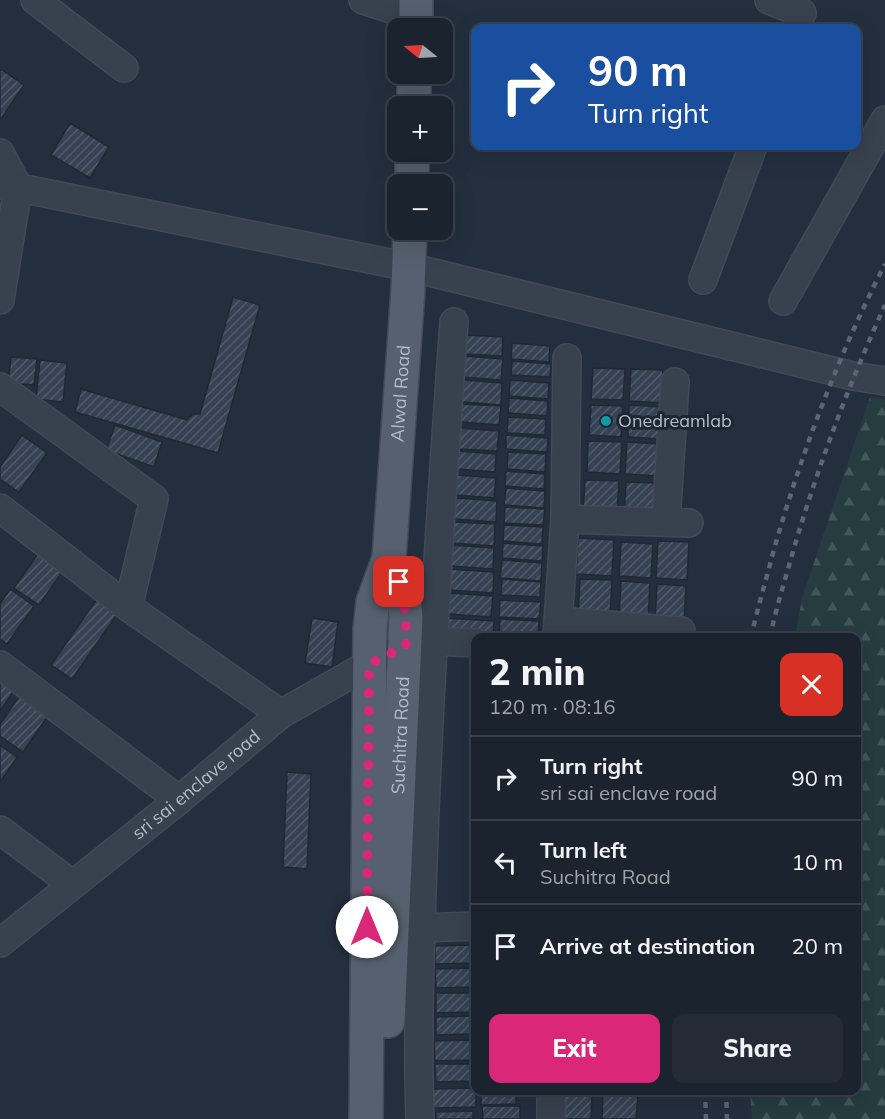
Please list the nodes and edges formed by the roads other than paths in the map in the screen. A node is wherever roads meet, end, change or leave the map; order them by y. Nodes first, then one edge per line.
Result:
1 (35, 0) edge
2 (363, 0) edge
3 (769, 0) edge
4 (416, 15) edge
5 (798, 24) edge
6 (124, 68) dead end
7 (885, 120) edge
8 (752, 150) edge
9 (0, 153) edge
10 (9, 185) edge
11 (410, 240) edge
12 (409, 267) junction
13 (703, 280) dead end
14 (0, 300) edge
15 (783, 301) dead end
16 (454, 322) dead end
17 (567, 358) dead end
18 (885, 381) edge
19 (675, 382) dead end
20 (0, 387) edge
21 (0, 508) edge
22 (565, 519) junction
23 (389, 558) junction
24 (128, 607) junction
25 (557, 629) edge
26 (681, 631) dead end
27 (471, 643) edge
28 (419, 644) junction
29 (369, 664) junction
30 (0, 665) edge
31 (281, 714) junction
32 (179, 800) junction
33 (0, 830) edge
34 (72, 884) junction
35 (471, 926) edge
36 (421, 928) junction
37 (0, 943) edge
38 (551, 1095) edge
39 (366, 1119) edge
40 (386, 1119) edge
41 (420, 1119) edge
42 (551, 1119) edge

1 - 6 street
2 - 4 street
3 - 5 street
7 - 15 street
8 - 13 street
9 - 10 street
10 - 12 street
10 - 14 street
11 - 12 main road, Alwal Road
12 - 18 street
12 - 23 main road, Alwal Road
16 - 28 street
17 - 22 street
19 - 22 street
20 - 24 street
21 - 24 street
22 - 25 street
23 - 28 main road, Suchitra Road
23 - 29 main road, Suchitra Road
24 - 31 street
25 - 26 street
27 - 28 street
28 - 29 street, sri sai enclave road
28 - 36 street
28 - 40 main road, Suchitra Road
29 - 31 street, sri sai enclave road
29 - 39 main road, Suchitra Road
30 - 32 street
31 - 32 street, sri sai enclave road
32 - 34 street, sri sai enclave road
33 - 34 street
34 - 37 street, sri sai enclave road
35 - 36 street
36 - 41 street
38 - 42 street

